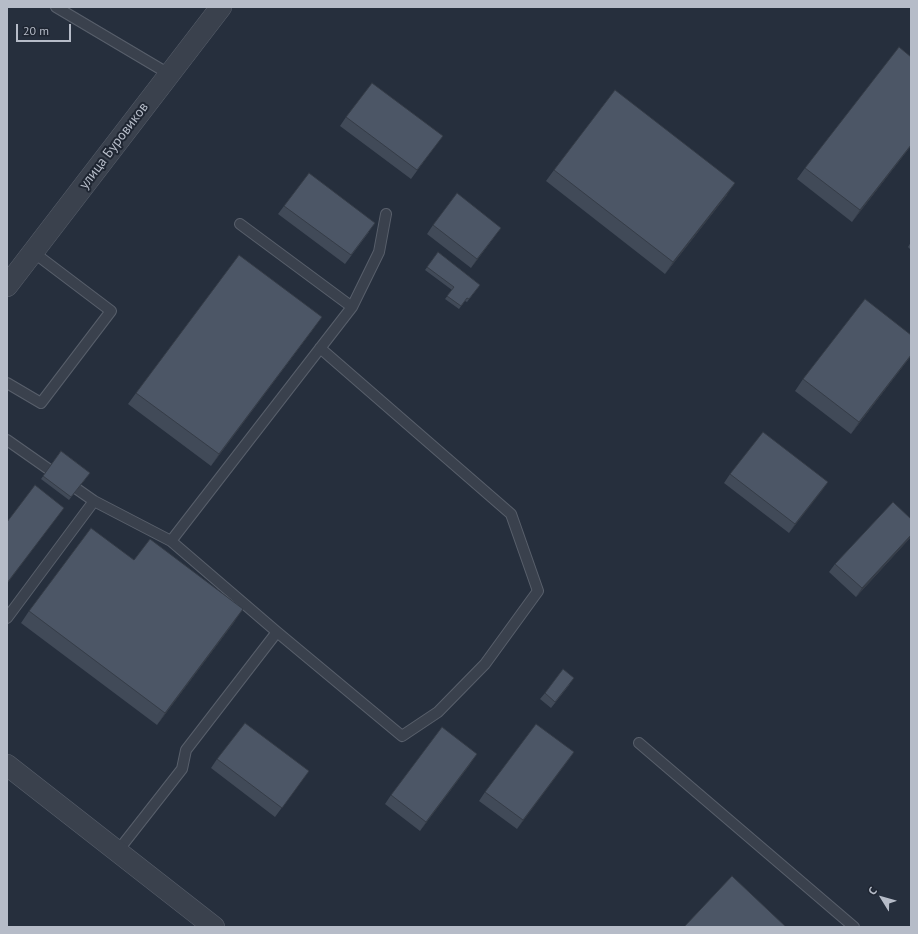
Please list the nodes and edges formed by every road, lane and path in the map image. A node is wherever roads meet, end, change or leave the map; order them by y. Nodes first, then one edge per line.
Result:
1 (56, 7) edge
2 (221, 7) edge
3 (169, 74) junction
4 (386, 214) dead end
5 (240, 224) dead end
6 (33, 252) junction
7 (7, 286) edge
8 (352, 307) junction
9 (320, 348) junction
10 (7, 383) edge
11 (7, 440) edge
12 (94, 501) junction
13 (171, 541) junction
14 (7, 618) edge
15 (276, 632) junction
16 (639, 743) dead end
17 (7, 765) edge
18 (117, 852) junction
19 (214, 927) edge
20 (854, 927) edge

1 - 3 lane
2 - 3 street, улица Буровиков
3 - 6 street, улица Буровиков
4 - 8 lane
5 - 8 lane
6 - 7 street, улица Буровиков
6 - 10 lane
8 - 9 lane
9 - 13 lane
9 - 15 lane
11 - 12 lane
12 - 13 lane
12 - 14 lane
13 - 15 lane
15 - 18 lane
16 - 20 lane
17 - 18 street
18 - 19 street

